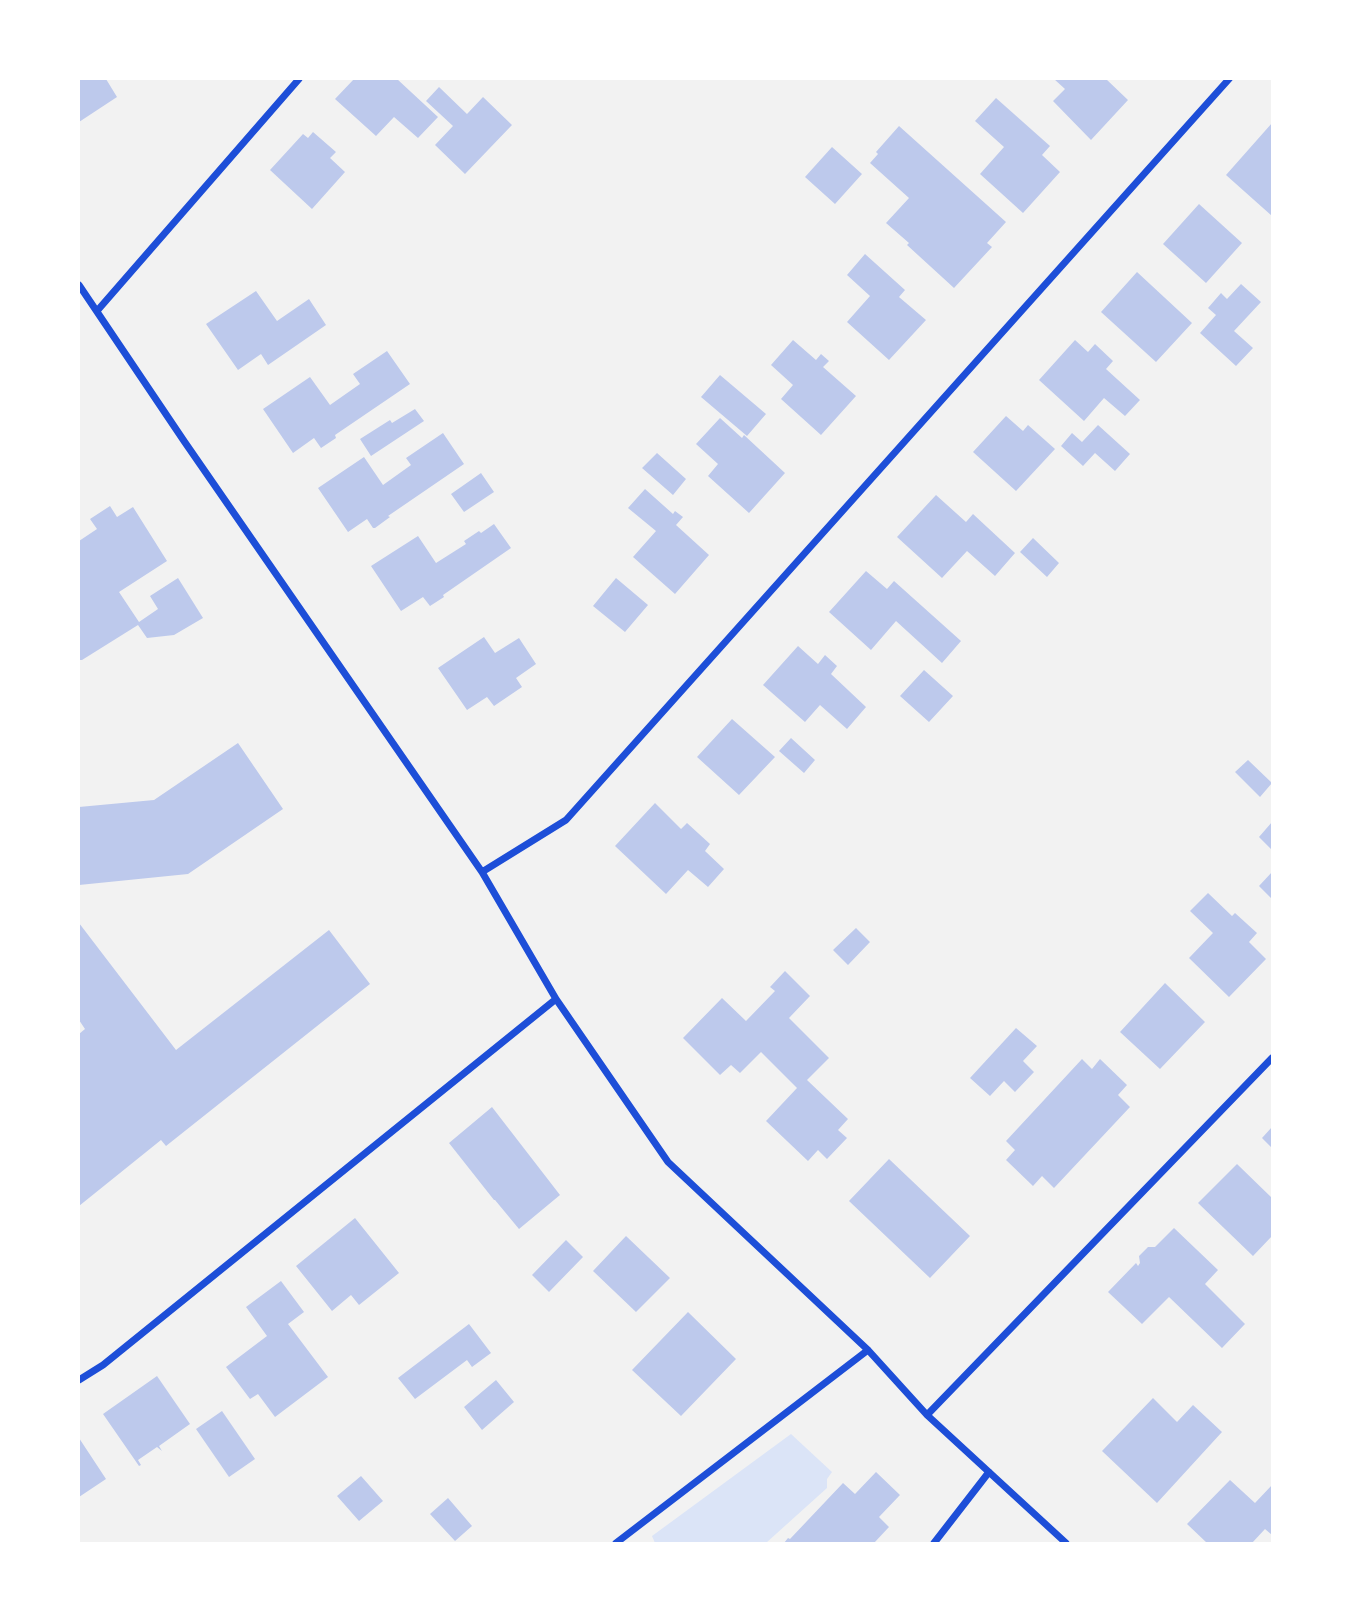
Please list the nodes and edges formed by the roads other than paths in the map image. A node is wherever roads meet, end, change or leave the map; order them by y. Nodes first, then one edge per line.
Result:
1 (299, 79) edge
2 (1229, 79) edge
3 (79, 285) edge
4 (96, 311) junction
5 (482, 872) junction
6 (556, 999) junction
7 (1272, 1058) edge
8 (868, 1350) junction
9 (79, 1380) edge
10 (927, 1415) junction
11 (989, 1472) junction
12 (616, 1543) edge
13 (934, 1543) edge
14 (1066, 1543) edge

1 - 4 street
2 - 5 street
3 - 4 street
4 - 5 street
5 - 6 street
6 - 8 street
6 - 9 street
7 - 10 street
8 - 10 street
8 - 12 street
10 - 11 street
11 - 13 street
11 - 14 street

